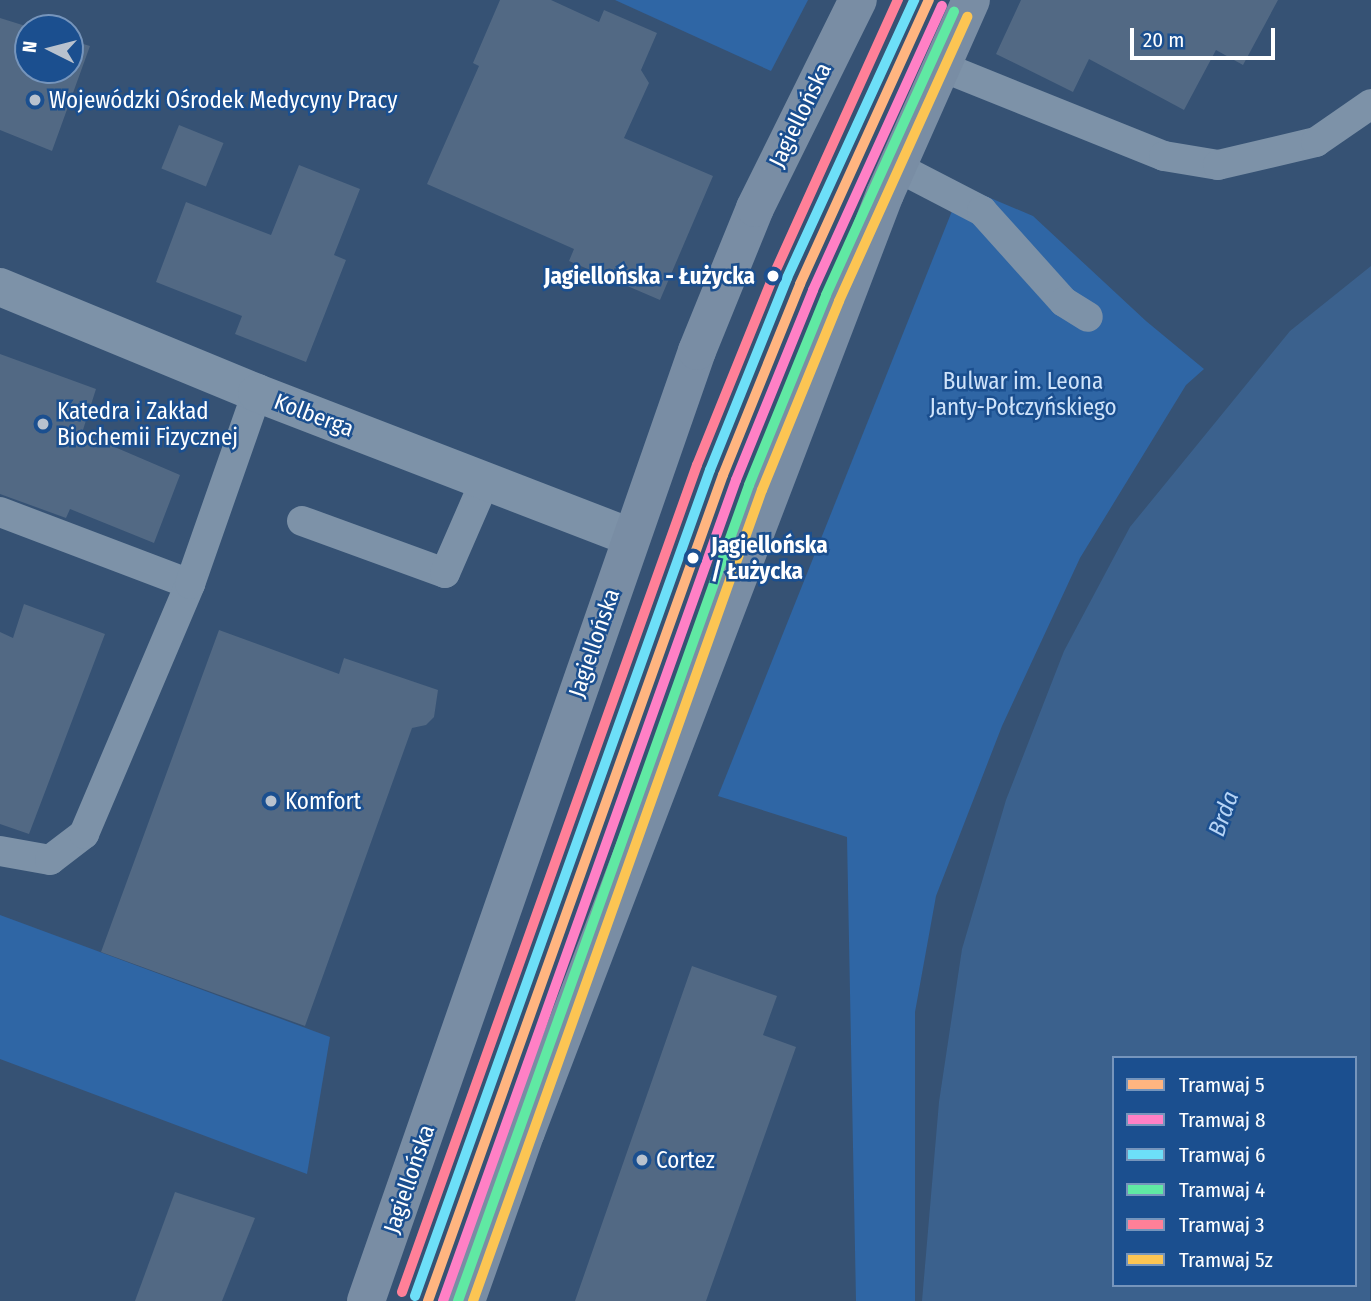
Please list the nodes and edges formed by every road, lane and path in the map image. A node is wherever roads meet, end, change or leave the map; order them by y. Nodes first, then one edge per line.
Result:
1 (858, 0) edge
2 (971, 0) edge
3 (940, 66) junction
4 (1371, 104) edge
5 (897, 167) junction
6 (0, 287) edge
7 (1088, 317) dead end
8 (257, 393) junction
9 (485, 481) junction
10 (0, 512) edge
11 (302, 522) dead end
12 (631, 537) junction
13 (190, 584) junction
14 (0, 851) edge
15 (366, 1301) edge
16 (467, 1301) edge

1 - 12 main road, Jagiellońska
2 - 3 main road
3 - 4 lane
3 - 5 main road
5 - 7 lane
5 - 16 main road
6 - 8 street, Kolberga
8 - 9 street, Kolberga
8 - 13 lane
9 - 11 lane
9 - 12 street, Kolberga
10 - 13 lane
12 - 15 main road, Jagiellońska
13 - 14 lane

